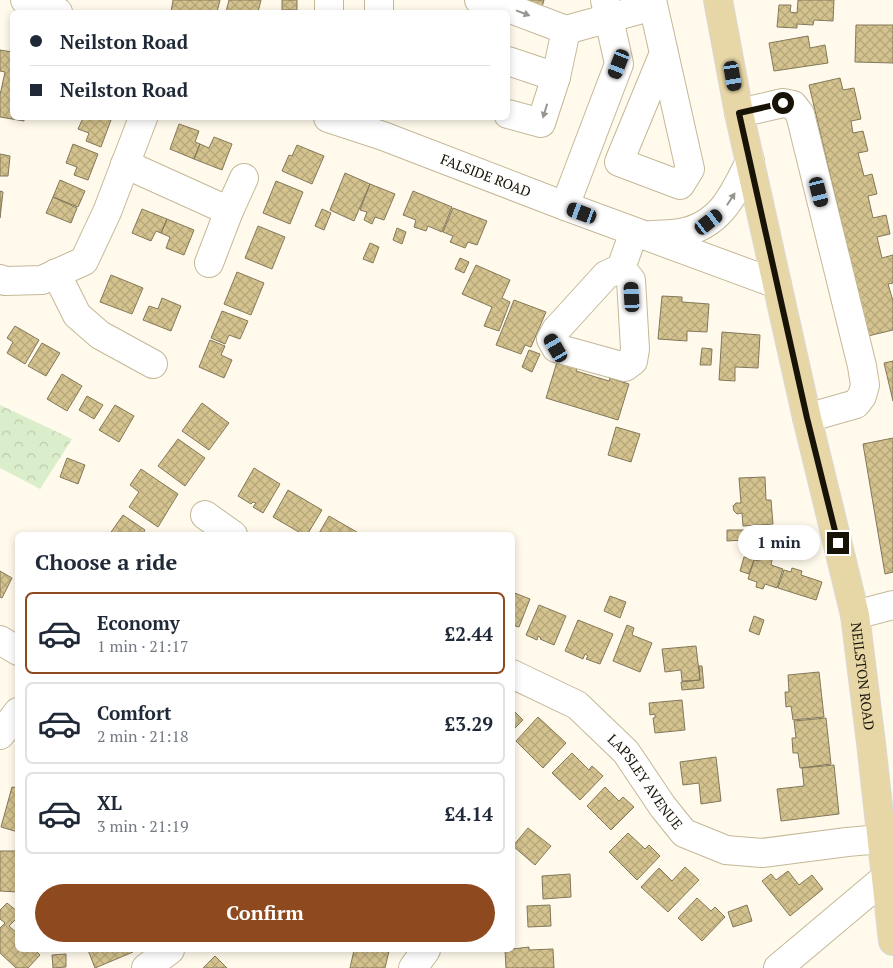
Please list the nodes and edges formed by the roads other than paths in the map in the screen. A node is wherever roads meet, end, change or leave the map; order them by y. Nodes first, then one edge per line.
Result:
1 (25, 0) edge
2 (479, 0) edge
3 (718, 0) edge
4 (653, 3) edge
5 (607, 9) edge
6 (52, 10) edge
7 (566, 30) junction
8 (664, 53) dead end
9 (510, 62) edge
10 (556, 77) junction
11 (739, 113) junction
12 (510, 115) edge
13 (142, 120) edge
14 (334, 120) edge
15 (750, 161) junction
16 (125, 164) junction
17 (244, 178) dead end
18 (565, 206) junction
19 (229, 211) junction
20 (638, 234) junction
21 (209, 263) dead end
22 (621, 268) dead end
23 (56, 273) junction
24 (0, 279) edge
25 (777, 284) junction
26 (153, 364) dead end
27 (807, 418) junction
28 (205, 515) dead end
29 (229, 532) edge
30 (893, 605) edge
31 (855, 615) junction
32 (0, 640) edge
33 (15, 649) edge
34 (515, 675) edge
35 (15, 716) edge
36 (0, 736) edge
37 (881, 839) junction
38 (885, 878) junction
39 (893, 941) edge
40 (167, 952) edge
41 (425, 952) edge
42 (146, 968) edge
43 (413, 968) edge
44 (778, 968) edge

1 - 6 street
2 -> 7 street
3 - 11 main road, NEILSTON ROAD
4 - 5 street
4 - 8 street
5 - 7 street
5 - 18 street
7 - 10 street
9 - 10 street
10 -> 12 street
11 - 15 main road, NEILSTON ROAD
11 - 27 street
13 - 16 street
14 - 18 street, FALSIDE ROAD
20 -> 15 street, FALSIDE ROAD
15 - 25 main road, NEILSTON ROAD
16 - 19 street
16 - 23 street
17 - 19 street
18 - 20 street, FALSIDE ROAD
19 - 21 street
20 - 22 street
20 - 25 street, FALSIDE ROAD
23 - 24 street
23 - 26 street
25 - 27 main road, NEILSTON ROAD
27 - 31 main road, NEILSTON ROAD
28 - 29 street
30 - 31 street
31 - 37 main road, NEILSTON ROAD
32 - 33 street
34 - 37 street, LAPSLEY AVENUE
35 - 36 street
37 - 38 main road, NEILSTON ROAD
38 - 39 main road, NEILSTON ROAD
38 - 44 street
40 - 42 street
41 - 43 street

